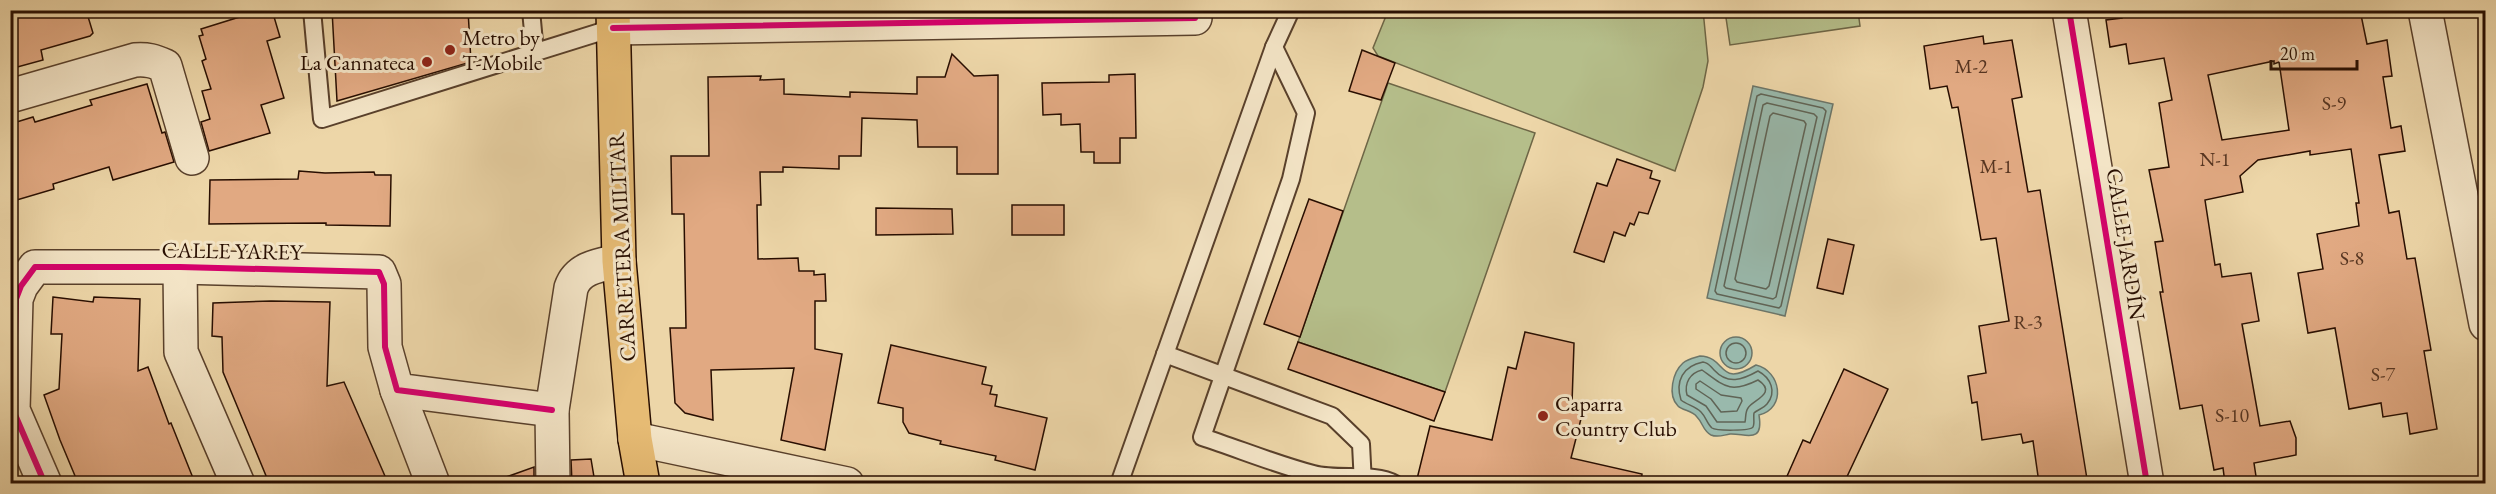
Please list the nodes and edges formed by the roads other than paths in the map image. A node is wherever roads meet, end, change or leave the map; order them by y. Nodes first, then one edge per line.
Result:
1 (312, 10) edge
2 (531, 10) edge
3 (1291, 10) edge
4 (2069, 10) edge
5 (2425, 10) edge
6 (1195, 18) dead end
7 (613, 19) edge
8 (1274, 47) junction
9 (535, 52) junction
10 (10, 96) edge
11 (192, 158) dead end
12 (2477, 229) edge
13 (619, 261) junction
14 (180, 267) junction
15 (2486, 324) edge
16 (1165, 354) junction
17 (1224, 375) junction
18 (397, 390) junction
19 (552, 410) junction
20 (635, 439) junction
21 (1362, 481) edge
22 (45, 483) edge
23 (238, 483) edge
24 (433, 483) edge
25 (554, 483) edge
26 (643, 483) edge
27 (847, 483) edge
28 (1119, 483) edge
29 (1395, 483) edge
30 (2147, 483) edge

1 - 9 lane
2 - 9 lane
3 - 8 lane
4 - 30 street, CALLE JARDÍN
5 - 12 street
6 - 7 street
7 - 9 lane
7 - 13 main road, CARRETERA MILITAR
8 - 16 lane
8 - 17 lane
10 - 11 street
12 - 15 street
13 - 19 street
13 - 20 main road, CARRETERA MILITAR
14 - 18 street, CALLE YAREY
14 - 22 street, CALLE YAREY
14 - 23 street
16 - 17 lane
16 - 28 lane
17 - 21 lane
17 - 21 lane
18 - 19 street
18 - 24 street
19 - 25 street
20 - 26 main road, CARRETERA MILITAR
20 - 27 street
21 - 29 lane

